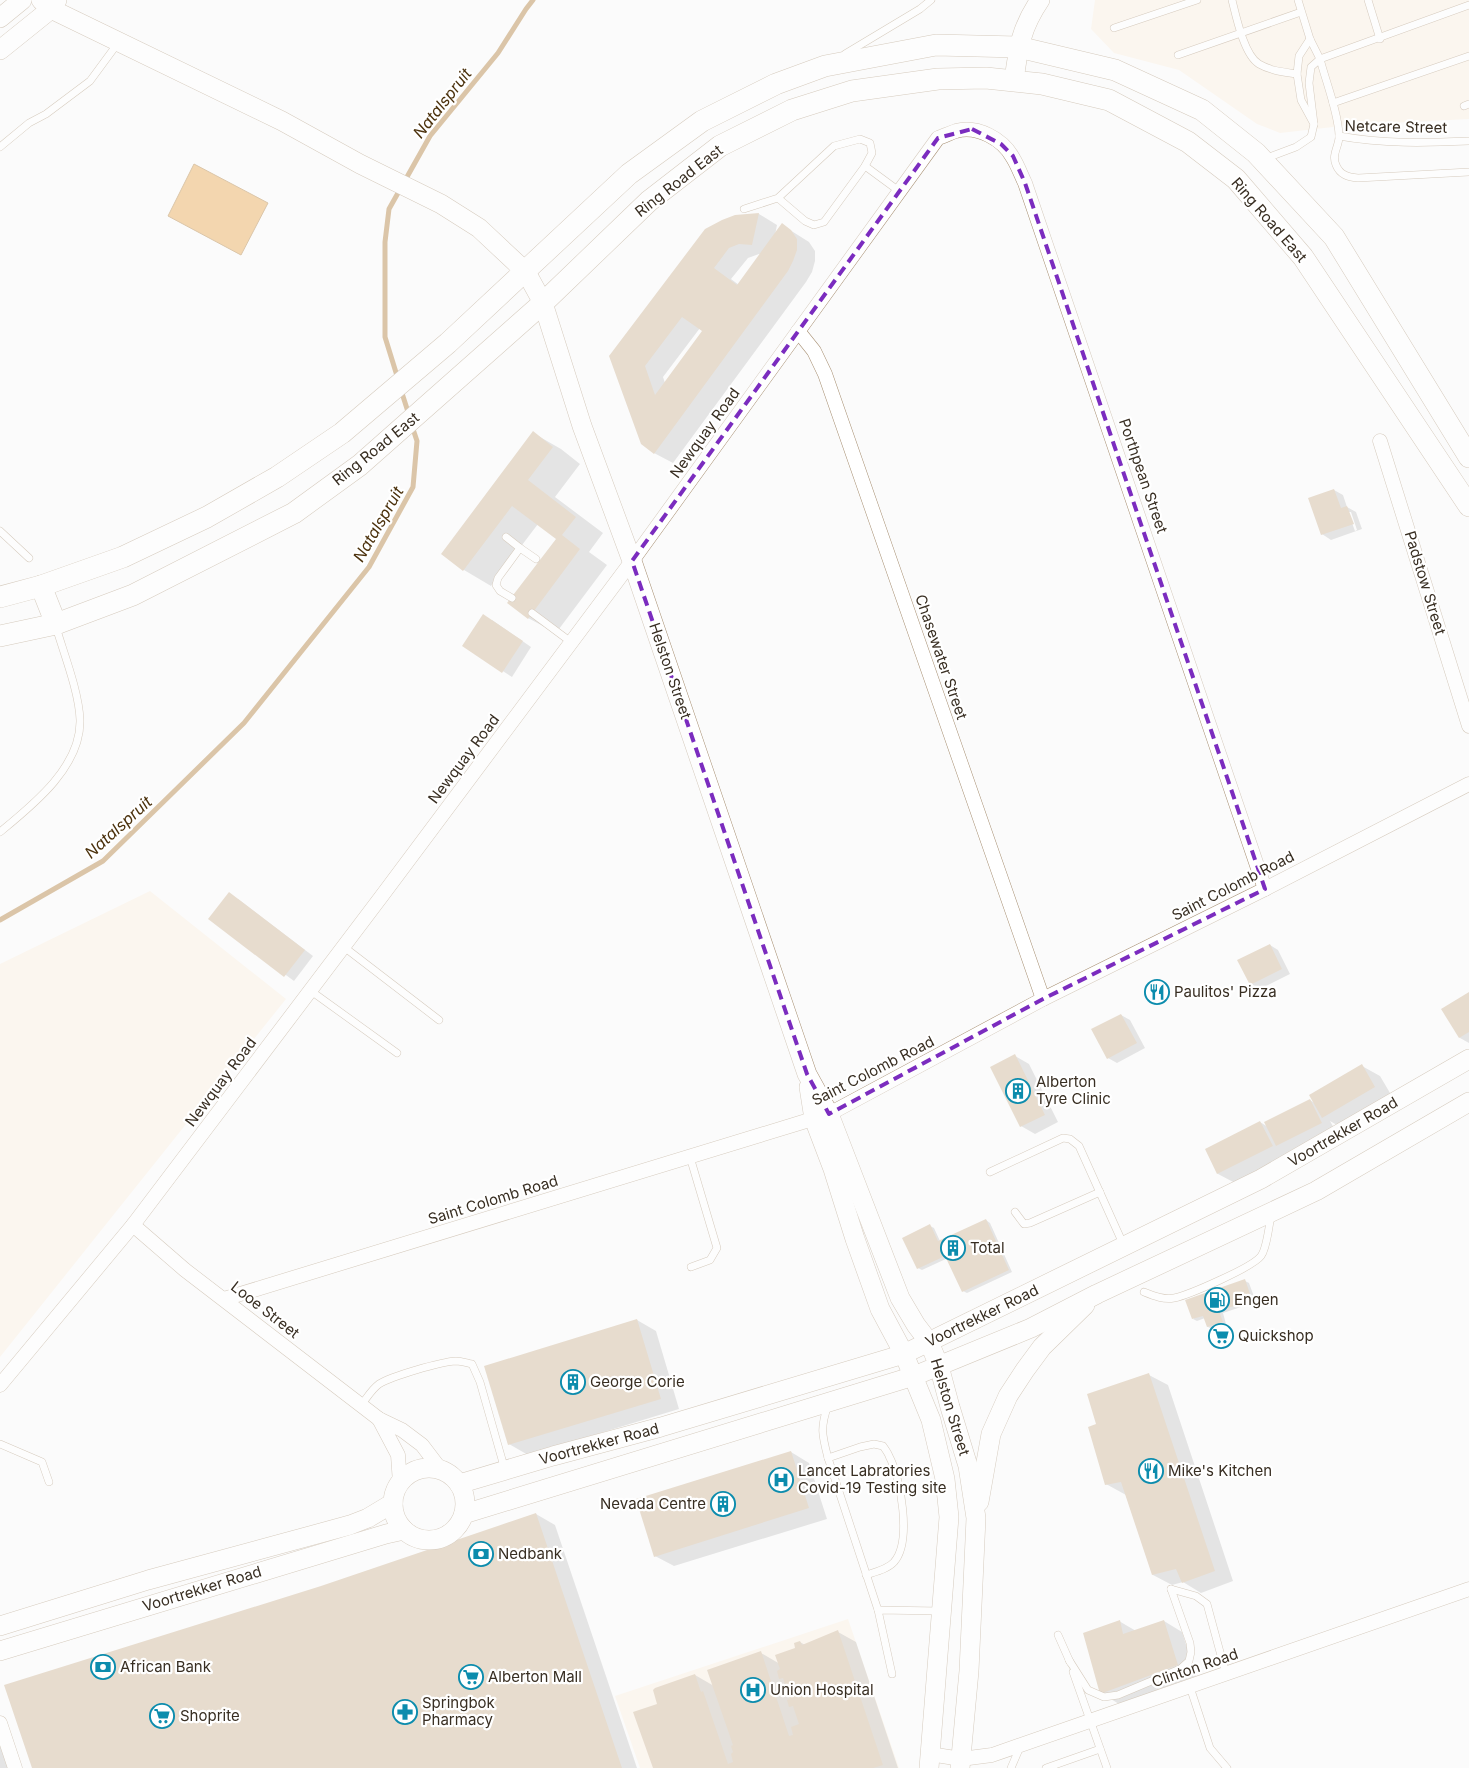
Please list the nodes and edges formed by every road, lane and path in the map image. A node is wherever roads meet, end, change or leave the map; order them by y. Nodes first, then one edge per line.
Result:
1 (22, 0) edge
2 (931, 0) edge
3 (1040, 0) edge
4 (1197, 0) edge
5 (1232, 0) edge
6 (1298, 0) edge
7 (1368, 0) edge
8 (50, 3) edge
9 (1469, 5) edge
10 (1302, 12) junction
11 (0, 18) edge
12 (1114, 28) dead end
13 (1242, 34) junction
14 (1310, 39) junction
15 (1380, 39) junction
16 (118, 43) junction
17 (1018, 47) junction
18 (0, 50) edge
19 (1178, 55) dead end
20 (1469, 56) edge
21 (1320, 60) junction
22 (825, 66) junction
23 (1297, 74) junction
24 (1014, 81) junction
25 (1332, 103) junction
26 (1314, 124) junction
27 (1339, 136) junction
28 (938, 138) joint
29 (1469, 141) edge
30 (0, 147) edge
31 (1262, 160) junction
32 (866, 166) junction
33 (1469, 172) edge
34 (899, 192) junction
35 (778, 198) junction
36 (744, 209) dead end
37 (526, 272) junction
38 (543, 303) junction
39 (798, 331) junction
40 (1380, 441) dead end
41 (1469, 459) edge
42 (1452, 481) junction
43 (1469, 506) edge
44 (0, 531) edge
45 (506, 537) dead end
46 (3, 538) edge
47 (520, 548) junction
48 (29, 558) dead end
49 (536, 559) dead end
50 (632, 561) junction
51 (41, 586) junction
52 (0, 597) edge
53 (512, 598) dead end
54 (532, 613) dead end
55 (56, 624) junction
56 (0, 636) edge
57 (571, 642) junction
58 (1469, 726) edge
59 (1469, 784) edge
60 (0, 832) edge
61 (1265, 889) junction
62 (344, 948) junction
63 (311, 991) junction
64 (1043, 999) junction
65 (439, 1020) dead end
66 (397, 1053) dead end
67 (1469, 1059) edge
68 (1469, 1102) edge
69 (822, 1117) junction
70 (690, 1157) junction
71 (990, 1172) dead end
72 (1100, 1192) junction
73 (1015, 1212) dead end
74 (1271, 1212) junction
75 (133, 1225) junction
76 (1124, 1246) junction
77 (691, 1267) dead end
78 (1144, 1292) dead end
79 (1097, 1294) junction
80 (224, 1299) junction
81 (929, 1342) junction
82 (904, 1354) junction
83 (939, 1366) junction
84 (914, 1376) junction
85 (0, 1385) edge
86 (829, 1402) junction
87 (361, 1405) junction
88 (379, 1419) junction
89 (0, 1444) edge
90 (828, 1458) junction
91 (442, 1470) junction
92 (505, 1470) junction
93 (49, 1482) dead end
94 (400, 1483) junction
95 (459, 1484) junction
96 (393, 1503) junction
97 (464, 1514) junction
98 (976, 1518) junction
99 (404, 1530) junction
100 (866, 1575) junction
101 (1469, 1589) edge
102 (878, 1610) junction
103 (941, 1611) junction
104 (0, 1626) edge
105 (1058, 1635) dead end
106 (0, 1651) edge
107 (1069, 1660) junction
108 (892, 1674) dead end
109 (1226, 1674) junction
110 (1190, 1687) junction
111 (1090, 1722) junction
112 (0, 1723) edge
113 (1020, 1746) junction
114 (1100, 1749) junction
115 (929, 1761) edge
116 (961, 1763) edge
117 (15, 1768) edge
118 (1011, 1768) edge
119 (1046, 1768) edge
120 (1107, 1768) edge
121 (1228, 1768) edge

1 - 11 main road
2 - 22 lane
3 - 17 main road
4 - 12 lane
5 - 13 lane
6 - 10 lane
7 - 15 lane
8 - 16 main road, Helston Street
8 - 18 main road
9 - 15 lane
10 - 13 lane
10 - 14 lane
13 - 19 lane
13 - 23 lane
14 - 21 lane
14 - 23 lane
15 - 21 lane
16 - 30 lane
16 - 37 main road, Helston Street
17 - 22 main road
17 - 24 main road
17 - 31 main road
20 - 25 lane
21 - 25 lane
21 - 26 lane
22 - 37 main road
23 - 26 lane
24 - 38 main road, Ring Road East
24 - 42 main road, Ring Road East
25 - 27 lane
26 - 31 lane
27 - 29 lane, Netcare Street
27 - 33 lane, Netcare Street
28 - 34 street, Newquay Road
28 - 61 street, Porthpean Street
31 - 41 main road
32 - 34 lane
32 - 35 lane
32 - 35 lane
34 - 39 street, Newquay Road
35 - 36 lane
37 - 38 main road, Helston Street
37 - 51 main road
38 - 50 main road, Helston Street
38 - 55 main road, Ring Road East
39 - 50 street, Newquay Road
39 - 64 street, Chasewater Street
40 - 58 street, Padstow Street
41 - 42 main road
42 - 43 main road, Ring Road East
44 - 46 lane
45 - 47 lane
46 - 48 lane
47 - 49 lane
47 - 53 lane
50 - 57 street, Newquay Road
50 - 69 main road, Helston Street
51 - 52 main road
51 - 55 main road
54 - 57 lane
55 - 56 main road, Ring Road East
55 - 60 lane
57 - 62 street, Newquay Road
59 - 61 street, Saint Colomb Road
61 - 64 street, Saint Colomb Road
62 - 63 street, Newquay Road
62 - 65 lane
63 - 66 lane
63 - 75 street, Newquay Road
64 - 69 street, Saint Colomb Road
67 - 76 main road, Voortrekker Road
68 - 74 main road, Voortrekker Road
69 - 70 street, Saint Colomb Road
69 - 81 main road, Helston Street
69 - 82 main road, Helston Street
70 - 77 lane
70 - 80 street, Saint Colomb Road
71 - 72 lane
72 - 73 lane
72 - 76 lane
74 - 78 lane
74 - 79 main road, Voortrekker Road
75 - 80 street, Looe Street
75 - 85 street, Newquay Road
76 - 81 main road, Voortrekker Road
79 - 83 main road, Voortrekker Road
79 - 98 main road
80 - 87 street, Looe Street
81 - 82 main road, Voortrekker Road
81 - 83 main road, Helston Street
82 - 84 main road, Helston Street
82 - 92 main road, Voortrekker Road
83 - 84 main road, Voortrekker Road
83 - 98 main road, Helston Street
84 - 86 main road, Voortrekker Road
84 - 103 main road, Helston Street
86 - 90 lane
86 - 97 main road, Voortrekker Road
87 - 88 street, Looe Street
87 - 92 lane
88 - 91 street, Looe Street
88 - 94 street, Looe Street
89 - 93 lane
90 - 100 lane
90 - 100 lane
91 - 94 main road
91 - 95 main road
92 - 95 main road, Voortrekker Road
94 - 96 main road
95 - 97 main road
96 - 99 main road
96 - 104 main road, Voortrekker Road
97 - 99 main road
98 - 116 main road, Helston Street
99 - 106 main road, Voortrekker Road
100 - 102 lane
101 - 109 street, Clinton Road
102 - 103 lane
102 - 108 lane
103 - 115 main road, Helston Street
105 - 107 lane
107 - 109 lane
107 - 111 lane
109 - 110 street, Clinton Road
110 - 111 street, Clinton Road
110 - 121 lane
111 - 113 street, Clinton Road
111 - 114 lane
112 - 117 street
113 - 116 street, Clinton Road
113 - 118 lane
114 - 119 lane
114 - 120 lane
115 - 116 street, Clinton Road

